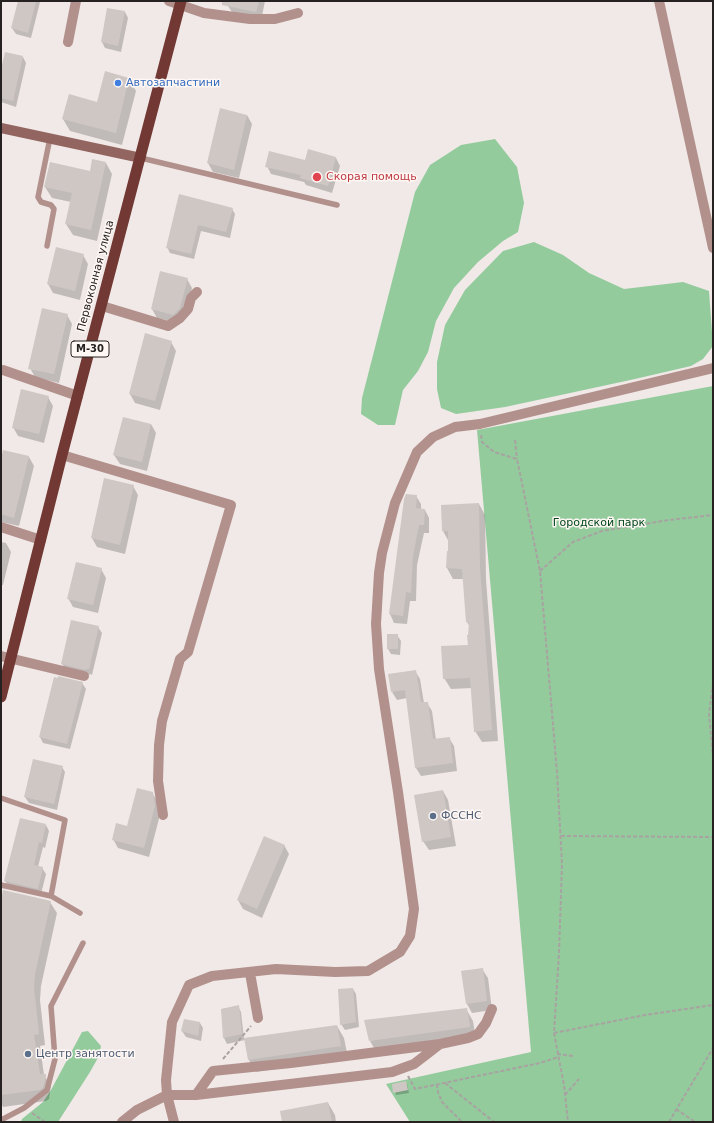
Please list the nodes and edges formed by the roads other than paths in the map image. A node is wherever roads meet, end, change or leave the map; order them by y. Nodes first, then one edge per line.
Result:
1 (76, 1) edge
2 (169, 1) edge
3 (659, 1) edge
4 (181, 3) edge
5 (298, 13) dead end
6 (68, 42) dead end
7 (1, 128) edge
8 (50, 138) junction
9 (141, 158) junction
10 (337, 205) dead end
11 (47, 246) dead end
12 (713, 248) edge
13 (197, 292) dead end
14 (102, 306) junction
15 (713, 368) edge
16 (3, 370) dead end
17 (78, 396) junction
18 (62, 455) junction
19 (1, 527) edge
20 (41, 540) junction
21 (6, 658) edge
22 (84, 676) dead end
23 (1, 697) edge
24 (1, 798) edge
25 (163, 816) dead end
26 (1, 885) edge
27 (51, 896) junction
28 (80, 913) dead end
29 (83, 943) dead end
30 (250, 973) junction
31 (492, 1009) dead end
32 (258, 1018) road end
33 (440, 1044) junction
34 (167, 1095) junction
35 (196, 1095) junction
36 (1, 1120) edge
37 (122, 1122) edge
38 (174, 1122) edge

1 - 6 street
2 - 4 street
3 - 12 street
4 - 5 street
4 - 9 highway, Первоконная улица / М-30
7 - 8 main road
8 - 9 main road
8 - 11 lane
9 - 10 lane
9 - 14 highway, Первоконная улица / М-30
13 - 14 street
14 - 17 highway, Первоконная улица / М-30
15 - 30 street
16 - 17 street
17 - 18 highway, Первоконная улица / М-30
18 - 20 highway, Первоконная улица / М-30
18 - 25 street
19 - 20 street
20 - 21 highway, Первоконная улица / М-30
21 - 22 street
21 - 23 highway, Первоконная улица / М-30
24 - 27 lane
26 - 27 lane
27 - 28 lane
29 - 36 lane
30 - 32 street
30 - 34 street
31 - 33 street
33 - 35 street
33 - 35 street
34 - 35 street
34 - 37 street
34 - 38 street

